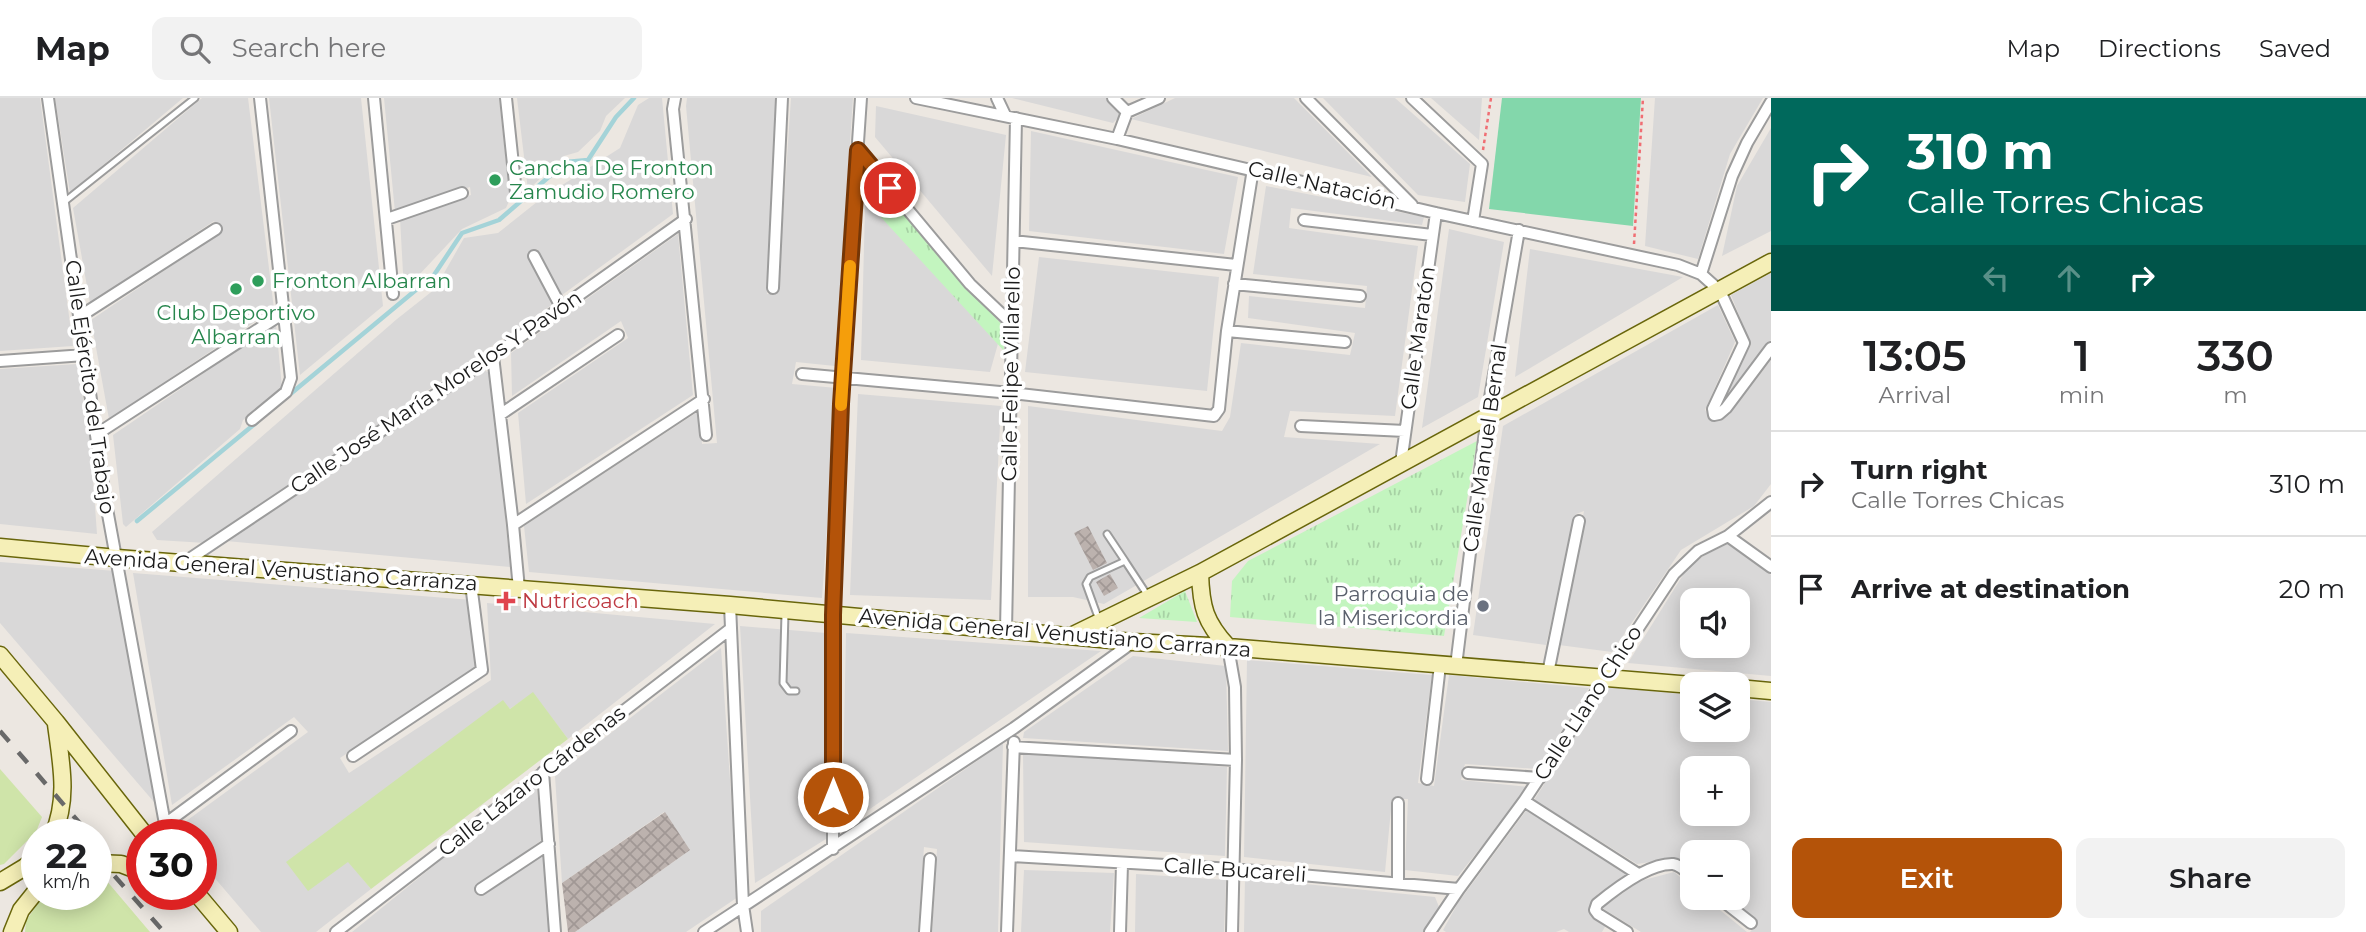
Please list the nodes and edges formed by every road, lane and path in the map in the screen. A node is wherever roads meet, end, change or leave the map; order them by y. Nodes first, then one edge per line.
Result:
1 (48, 98) edge
2 (195, 98) edge
3 (260, 98) edge
4 (374, 98) edge
5 (506, 98) edge
6 (675, 98) edge
7 (782, 98) edge
8 (861, 98) edge
9 (916, 98) edge
10 (997, 98) edge
11 (1113, 98) edge
12 (1159, 98) edge
13 (1306, 98) edge
14 (1412, 98) edge
15 (1491, 98) edge
16 (1643, 98) edge
17 (1771, 102) edge
18 (1127, 112) junction
19 (1011, 116) junction
20 (1117, 139) junction
21 (858, 150) junction
22 (1482, 164) junction
23 (1252, 169) junction
24 (462, 193) dead end
25 (516, 193) dead end
26 (64, 202) junction
27 (1413, 206) junction
28 (1436, 213) junction
29 (387, 219) junction
30 (686, 219) junction
31 (1304, 220) dead end
32 (1473, 221) junction
33 (216, 229) dead end
34 (1519, 230) junction
35 (1432, 235) junction
36 (1014, 241) junction
37 (1633, 254) junction
38 (534, 256) dead end
39 (1771, 262) edge
40 (1236, 265) junction
41 (1702, 274) junction
42 (1234, 284) junction
43 (773, 288) dead end
44 (1720, 291) junction
45 (393, 294) dead end
46 (1360, 296) dead end
47 (561, 307) junction
48 (285, 312) junction
49 (79, 317) junction
50 (1011, 323) junction
51 (1227, 331) junction
52 (618, 335) dead end
53 (1345, 342) dead end
54 (1771, 348) edge
55 (85, 355) junction
56 (493, 356) junction
57 (0, 360) edge
58 (802, 374) dead end
59 (842, 378) junction
60 (1011, 393) junction
61 (704, 399) junction
62 (501, 414) junction
63 (1487, 415) junction
64 (252, 420) dead end
65 (1301, 426) dead end
66 (1405, 431) junction
67 (97, 434) junction
68 (706, 435) dead end
69 (1401, 463) junction
70 (1771, 502) edge
71 (1579, 521) dead end
72 (513, 525) junction
73 (1107, 534) dead end
74 (1728, 536) junction
75 (0, 547) edge
76 (117, 558) junction
77 (1125, 561) junction
78 (185, 562) junction
79 (1771, 567) edge
80 (1200, 573) junction
81 (471, 584) junction
82 (519, 589) junction
83 (1149, 598) junction
84 (730, 605) junction
85 (786, 611) junction
86 (833, 615) junction
87 (1100, 622) junction
88 (729, 630) junction
89 (1006, 630) junction
90 (1073, 635) junction
91 (1133, 642) junction
92 (1228, 647) junction
93 (0, 655) edge
94 (1448, 665) junction
95 (1548, 673) junction
96 (1603, 678) junction
97 (1680, 684) edge
98 (1750, 689) edge
99 (796, 691) dead end
100 (1771, 691) edge
101 (56, 722) junction
102 (1014, 728) junction
103 (291, 731) dead end
104 (1013, 747) junction
105 (353, 756) dead end
106 (1236, 760) junction
107 (543, 772) junction
108 (1468, 773) dead end
109 (1539, 778) junction
110 (1427, 779) dead end
111 (1524, 801) junction
112 (1398, 803) dead end
113 (57, 819) edge
114 (132, 819) edge
115 (164, 819) edge
116 (172, 819) edge
117 (549, 844) junction
118 (833, 849) junction
119 (1011, 856) junction
120 (930, 859) dead end
121 (1122, 863) junction
122 (1680, 867) edge
123 (21, 869) edge
124 (1233, 869) junction
125 (1638, 874) junction
126 (0, 882) edge
127 (1398, 883) junction
128 (481, 889) dead end
129 (1459, 889) junction
130 (744, 905) junction
131 (21, 910) edge
132 (210, 910) edge
133 (1734, 910) edge
134 (1751, 923) dead end
135 (12, 932) edge
136 (229, 932) edge
137 (336, 932) edge
138 (555, 932) edge
139 (704, 932) edge
140 (747, 932) edge
141 (925, 932) edge
142 (1007, 932) edge
143 (1120, 932) edge
144 (1232, 932) edge
145 (1430, 932) edge
146 (1627, 932) edge

1 - 26 street, Calle Ejército del Trabajo
2 - 26 lane
3 - 48 street
4 - 29 street
5 - 25 street
6 - 30 street
7 - 43 street
8 - 21 street
9 - 19 street, Calle Natación
10 - 19 street
11 - 18 street
12 - 18 street
13 - 27 street
14 - 22 street
15 - 22 path
16 - 37 path
17 - 41 street
18 - 20 street
19 - 20 street, Calle Natación
19 - 36 street, Calle Felipe Villarello
20 - 23 street, Calle Natación
21 - 50 street
21 - 59 street
22 - 32 street
23 - 27 street, Calle Natación
23 - 40 street
24 - 29 street
26 - 49 street, Calle Ejército del Trabajo
27 - 28 street, Calle Natación
28 - 32 street, Calle Natación
28 - 35 street, Calle Maratón
29 - 45 street
30 - 47 street, Calle José María Morelos Y Pavón
30 - 61 street
31 - 35 street
32 - 34 street, Calle Natación
33 - 49 street
34 - 37 street, Calle Natación
34 - 63 street, Calle Manuel Bernal
35 - 66 street, Calle Maratón
36 - 40 street
36 - 50 street, Calle Felipe Villarello
37 - 41 street, Calle Natación
38 - 47 street
39 - 44 main road
40 - 42 street
41 - 44 street, Calle Natación
42 - 46 street
42 - 51 street
44 - 54 street
44 - 63 main road
47 - 56 street, Calle José María Morelos Y Pavón
48 - 64 street
48 - 67 street
49 - 55 street, Calle Ejército del Trabajo
50 - 60 street, Calle Felipe Villarello
51 - 53 street
51 - 60 street
52 - 62 street
55 - 57 street
55 - 67 street, Calle Ejército del Trabajo
56 - 62 street
56 - 78 street, Calle José María Morelos Y Pavón
58 - 59 street
59 - 60 street
59 - 86 street
60 - 89 street, Calle Felipe Villarello
61 - 68 street
61 - 72 street
62 - 72 street
63 - 69 main road
63 - 94 street, Calle Manuel Bernal
65 - 66 street
66 - 69 street, Calle Maratón
67 - 76 street, Calle Ejército del Trabajo
69 - 80 main road
70 - 74 street, Calle Llano Chico
71 - 95 street
72 - 82 street
73 - 77 lane
74 - 79 street
74 - 96 street, Calle Llano Chico
75 - 76 main road, Avenida General Venustiano Carranza
76 - 78 main road, Avenida General Venustiano Carranza
76 - 115 street, Calle Ejército del Trabajo
77 - 83 lane
77 - 87 lane
78 - 81 main road, Avenida General Venustiano Carranza
80 - 83 main road
80 - 92 main road
81 - 82 main road, Avenida General Venustiano Carranza
81 - 105 street
82 - 84 main road, Avenida General Venustiano Carranza
83 - 87 main road
84 - 85 main road, Avenida General Venustiano Carranza
84 - 88 street
85 - 86 main road, Avenida General Venustiano Carranza
85 - 99 lane
86 - 89 main road, Avenida General Venustiano Carranza
86 - 118 street
87 - 90 main road
88 - 107 street, Calle Lázaro Cárdenas
88 - 130 street
89 - 90 main road, Avenida General Venustiano Carranza
90 - 91 main road, Avenida General Venustiano Carranza
91 - 92 main road, Avenida General Venustiano Carranza
91 - 102 street
92 - 94 main road, Avenida General Venustiano Carranza
92 - 106 street
93 - 101 main road
94 - 95 main road, Avenida General Venustiano Carranza
94 - 110 street, Calle Manuel Bernal
95 - 96 main road, Avenida General Venustiano Carranza
96 - 97 main road, Avenida General Venustiano Carranza
96 - 109 street, Calle Llano Chico
98 - 100 main road
101 - 113 main road
101 - 114 main road
102 - 104 street
102 - 118 street
103 - 116 street
104 - 106 street
104 - 119 street
106 - 124 street
107 - 117 street
107 - 137 street, Calle Lázaro Cárdenas
108 - 109 street
109 - 111 street, Calle Llano Chico
111 - 125 street
111 - 129 street, Calle Llano Chico
112 - 127 street
117 - 128 street
117 - 138 street
118 - 130 street
119 - 121 street, Calle Bucareli
119 - 142 street
120 - 141 street
121 - 124 street, Calle Bucareli
121 - 143 street
122 - 125 street
123 - 126 main road
124 - 127 street, Calle Bucareli
124 - 144 street
125 - 146 street
127 - 129 street, Calle Bucareli
129 - 145 street, Calle Llano Chico
130 - 139 street
130 - 140 street
131 - 135 main road
132 - 136 main road
133 - 134 street

